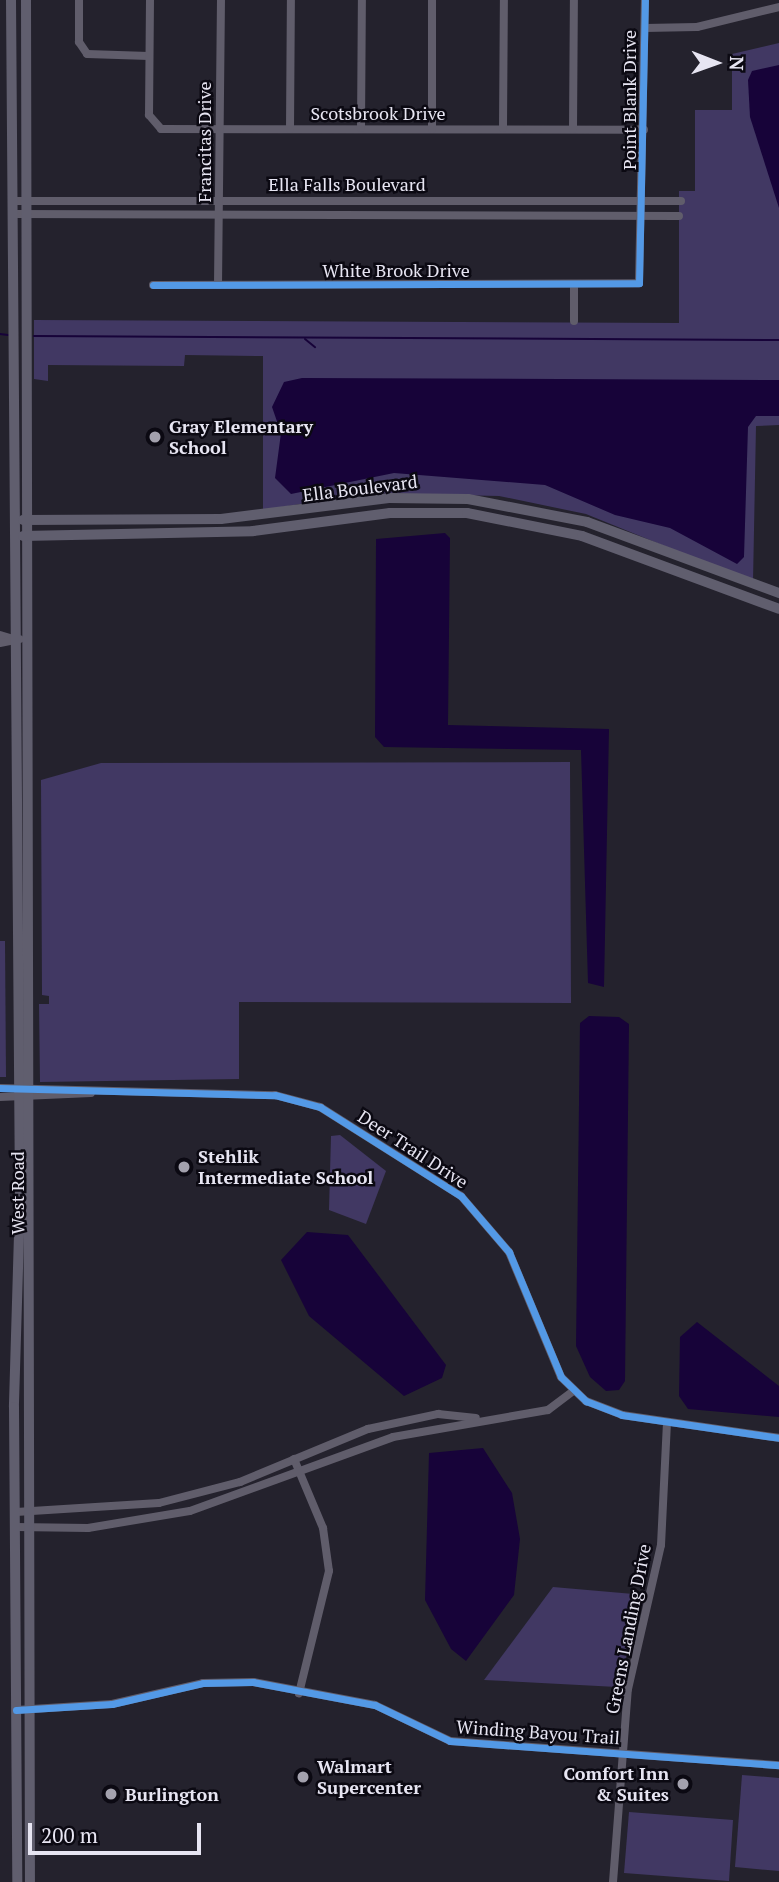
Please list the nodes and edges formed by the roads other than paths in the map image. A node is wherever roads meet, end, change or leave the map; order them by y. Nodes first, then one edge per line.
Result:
1 (11, 0) edge
2 (26, 0) edge
3 (79, 0) edge
4 (149, 0) edge
5 (220, 0) edge
6 (291, 0) edge
7 (362, 0) edge
8 (432, 0) edge
9 (504, 0) edge
10 (574, 0) edge
11 (645, 0) edge
12 (779, 8) edge
13 (645, 28) junction
14 (149, 56) junction
15 (12, 87) junction
16 (27, 87) junction
17 (361, 128) junction
18 (503, 128) junction
19 (220, 129) junction
20 (290, 129) junction
21 (432, 129) junction
22 (573, 129) junction
23 (644, 130) junction
24 (27, 200) junction
25 (220, 200) junction
26 (377, 200) junction
27 (502, 200) junction
28 (13, 201) junction
29 (681, 201) dead end
30 (644, 202) junction
31 (13, 214) junction
32 (27, 214) junction
33 (220, 215) junction
34 (377, 215) junction
35 (502, 215) junction
36 (679, 216) dead end
37 (644, 217) junction
38 (639, 284) joint
39 (153, 285) dead end
40 (218, 285) junction
41 (574, 286) junction
42 (574, 321) dead end
43 (489, 501) junction
44 (487, 516) junction
45 (253, 517) junction
46 (13, 520) junction
47 (29, 520) junction
48 (152, 521) junction
49 (256, 531) junction
50 (152, 534) junction
51 (14, 536) junction
52 (29, 536) junction
53 (740, 583) junction
54 (779, 593) edge
55 (736, 597) junction
56 (779, 608) edge
57 (0, 635) edge
58 (14, 639) junction
59 (30, 639) junction
60 (0, 643) edge
61 (29, 732) junction
62 (16, 733) junction
63 (16, 817) junction
64 (30, 818) junction
65 (31, 999) junction
66 (16, 1000) junction
67 (0, 1088) edge
68 (18, 1093) junction
69 (31, 1093) junction
70 (0, 1097) edge
71 (20, 1201) junction
72 (32, 1201) junction
73 (18, 1303) junction
74 (30, 1304) junction
75 (573, 1391) junction
76 (14, 1407) junction
77 (28, 1407) junction
78 (479, 1419) junction
79 (667, 1423) junction
80 (779, 1438) edge
81 (294, 1460) junction
82 (300, 1473) junction
83 (240, 1482) junction
84 (246, 1495) junction
85 (16, 1512) junction
86 (28, 1512) junction
87 (16, 1527) junction
88 (28, 1528) junction
89 (299, 1693) junction
90 (28, 1706) junction
91 (16, 1710) junction
92 (622, 1755) junction
93 (779, 1765) edge
94 (17, 1796) junction
95 (29, 1796) junction
96 (17, 1878) edge
97 (30, 1878) edge
98 (613, 1882) edge

1 - 15 main road, West Road
2 - 16 main road, West Road
3 - 14 street
4 - 14 street
5 - 19 street, Francitas Drive
6 - 20 street
7 - 17 street
8 - 21 street
9 - 18 street
10 - 22 street
11 - 13 street, Point Blank Drive
12 - 13 street
13 - 23 street, Point Blank Drive
14 - 19 street, Scotsbrook Drive
15 - 16 main road
15 - 28 main road, West Road
16 - 24 main road, West Road
17 - 20 street, Scotsbrook Drive
17 - 21 street, Scotsbrook Drive
18 - 21 street, Scotsbrook Drive
18 - 22 street, Scotsbrook Drive
19 - 20 street, Scotsbrook Drive
19 - 25 street, Francitas Drive
22 - 23 street, Scotsbrook Drive
23 - 30 street, Point Blank Drive
24 - 25 street, Ella Falls Boulevard
24 - 28 street, Ella Falls Boulevard
24 - 32 main road, West Road
25 - 26 street, Ella Falls Boulevard
25 - 33 street, Francitas Drive
26 - 27 street, Ella Falls Boulevard
26 - 34 street
27 - 30 street, Ella Falls Boulevard
27 - 35 street
28 - 31 main road, West Road
29 - 30 street, Ella Falls Boulevard
30 - 37 street, Point Blank Drive
31 - 32 street, Ella Falls Boulevard
31 - 46 main road, West Road
32 - 33 street, Ella Falls Boulevard
32 - 47 main road, West Road
33 - 34 street, Ella Falls Boulevard
33 - 40 street, Francitas Drive
34 - 35 street, Ella Falls Boulevard
35 - 37 street, Ella Falls Boulevard
36 - 37 street, Ella Falls Boulevard
37 - 38 street, Point Blank Drive
38 - 41 street, White Brook Drive
39 - 40 street, White Brook Drive
40 - 41 street, White Brook Drive
41 - 42 street
43 - 44 main road
43 - 45 main road, Ella Boulevard
43 - 53 main road, Ella Boulevard
44 - 49 main road, Ella Boulevard
44 - 55 main road, Ella Boulevard
45 - 48 main road, Ella Boulevard
45 - 49 main road
46 - 47 main road, Ella Boulevard
46 - 51 main road, West Road
47 - 48 main road, Ella Boulevard
47 - 52 main road, West Road
48 - 50 main road
49 - 50 main road, Ella Boulevard
50 - 52 main road, Ella Boulevard
51 - 52 main road, Ella Boulevard
51 - 58 main road, West Road
52 - 59 main road, West Road
53 - 54 main road, Ella Boulevard
53 - 55 main road
55 - 56 main road, Ella Boulevard
57 - 58 street
58 - 59 street
58 - 60 street
58 - 62 main road, West Road
59 - 61 main road, West Road
61 - 62 main road
61 - 64 main road, West Road
62 - 63 main road, West Road
63 - 64 main road
63 - 66 main road, West Road
64 - 65 main road, West Road
65 - 66 main road
65 - 69 main road, West Road
66 - 68 main road, West Road
67 - 68 street, Deer Trail Drive
68 - 69 street, Deer Trail Drive
68 - 70 street, Deer Trail Drive
68 - 71 main road, West Road
69 - 72 main road, West Road
69 - 75 street, Deer Trail Drive
71 - 72 main road
71 - 73 main road, West Road
72 - 74 main road, West Road
73 - 74 main road
73 - 76 main road, West Road
74 - 77 main road, West Road
75 - 78 street
75 - 79 street, Deer Trail Drive
76 - 77 main road
76 - 85 main road, West Road
77 - 86 main road, West Road
78 - 81 street
78 - 82 street
79 - 80 street, Deer Trail Drive
79 - 92 street, Greens Landing Drive
81 - 82 street
81 - 83 street
82 - 84 street
82 - 89 street
83 - 84 street
83 - 86 street
84 - 88 street
85 - 86 street
85 - 87 main road, West Road
86 - 88 main road, West Road
87 - 88 street
87 - 91 main road, West Road
88 - 90 main road, West Road
89 - 90 street, Winding Bayou Trail
89 - 92 street, Winding Bayou Trail
90 - 91 street, Winding Bayou Trail
90 - 95 main road, West Road
91 - 94 main road, West Road
92 - 93 street, Winding Bayou Trail
92 - 98 street, Greens Landing Drive
94 - 95 main road
94 - 96 main road, West Road
95 - 97 main road, West Road
96 - 97 main road

